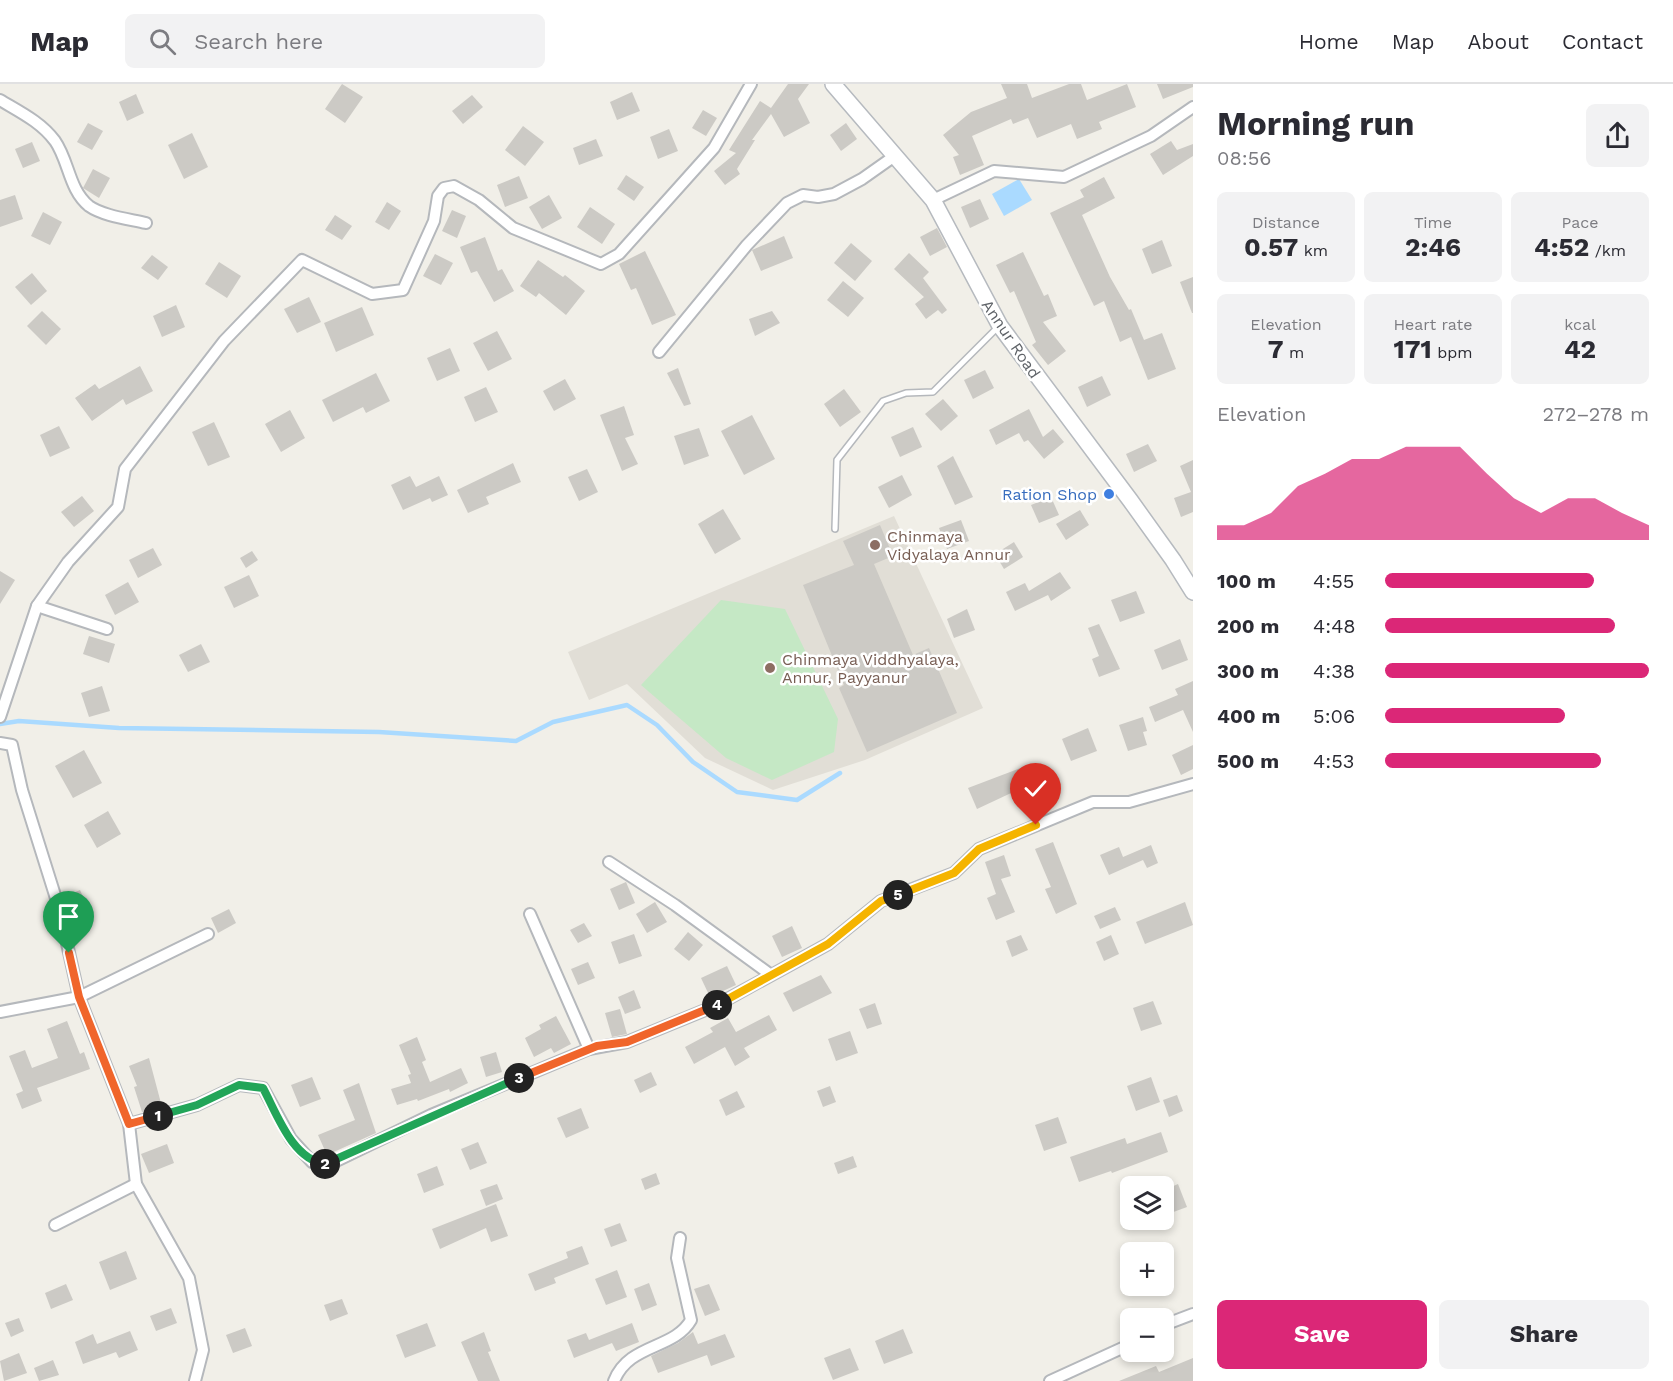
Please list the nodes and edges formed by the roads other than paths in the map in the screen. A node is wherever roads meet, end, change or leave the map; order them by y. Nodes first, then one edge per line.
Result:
1 (752, 84) edge
2 (833, 84) edge
3 (0, 100) edge
4 (1193, 106) edge
5 (896, 155) junction
6 (933, 200) junction
7 (146, 223) dead end
8 (1000, 326) junction
9 (659, 352) dead end
10 (835, 529) dead end
11 (1193, 592) edge
12 (37, 606) junction
13 (107, 630) dead end
14 (1, 716) edge
15 (0, 743) edge
16 (1193, 784) edge
17 (609, 862) dead end
18 (530, 914) dead end
19 (208, 934) dead end
20 (771, 975) junction
21 (79, 997) junction
22 (0, 1012) edge
23 (589, 1049) junction
24 (129, 1124) junction
25 (136, 1184) junction
26 (55, 1225) dead end
27 (680, 1238) dead end
28 (1193, 1314) edge
29 (1174, 1321) edge
30 (1120, 1349) edge
31 (195, 1381) edge
32 (614, 1381) edge
33 (1050, 1381) edge

1 - 12 street
2 - 5 main road, Annur Road
3 - 7 street
4 - 6 street
5 - 6 main road, Annur Road
5 - 9 street
6 - 8 main road, Annur Road
8 - 10 lane
8 - 11 main road, Annur Road
12 - 13 street
12 - 14 street
15 - 21 street
16 - 20 street
17 - 20 street
18 - 23 street
19 - 21 street
20 - 23 street
21 - 22 street
21 - 24 street
23 - 24 street
24 - 25 street
25 - 26 street
25 - 31 street
27 - 32 street
28 - 29 street
30 - 33 street

